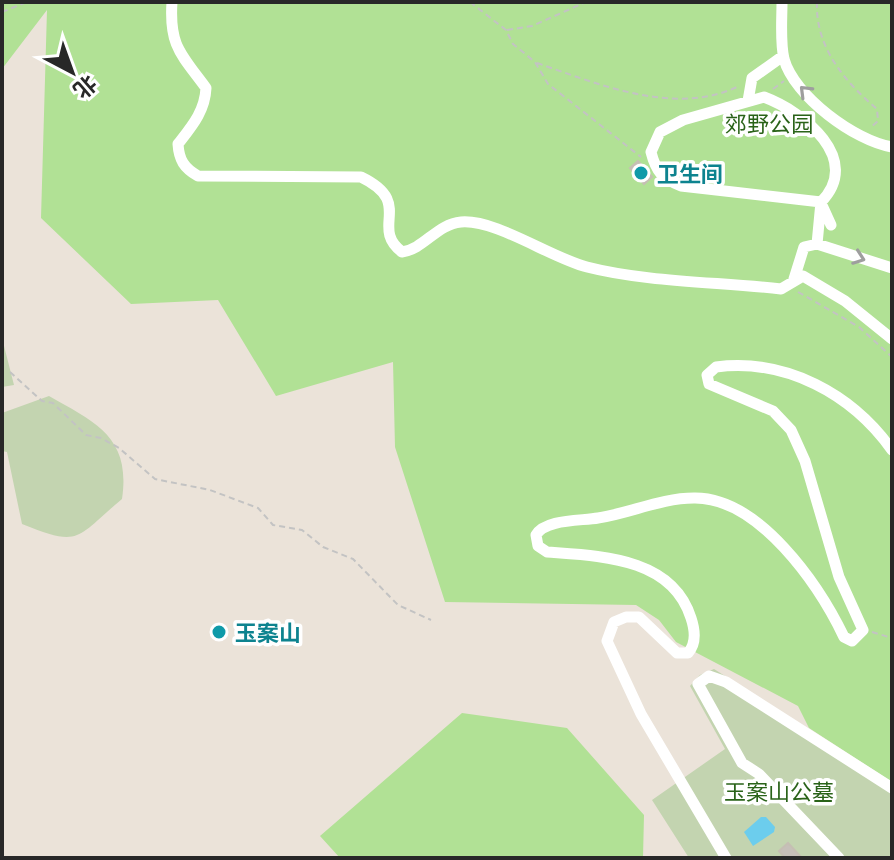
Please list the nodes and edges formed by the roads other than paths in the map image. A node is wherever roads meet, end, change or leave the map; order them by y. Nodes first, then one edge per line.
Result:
1 (172, 2) edge
2 (782, 2) edge
3 (783, 56) junction
4 (748, 101) junction
5 (892, 147) edge
6 (821, 202) junction
7 (831, 225) dead end
8 (817, 244) junction
9 (892, 268) edge
10 (794, 279) junction
11 (892, 339) edge
12 (892, 450) edge
13 (892, 788) edge
14 (726, 858) edge
15 (839, 858) edge

1 - 10 street
2 - 3 street
3 - 4 street
5 -> 3 street
4 - 6 street
4 - 6 street
6 - 7 street
6 - 8 street
8 -> 9 street
8 - 10 street
10 - 11 street
12 - 14 street
13 - 15 street

